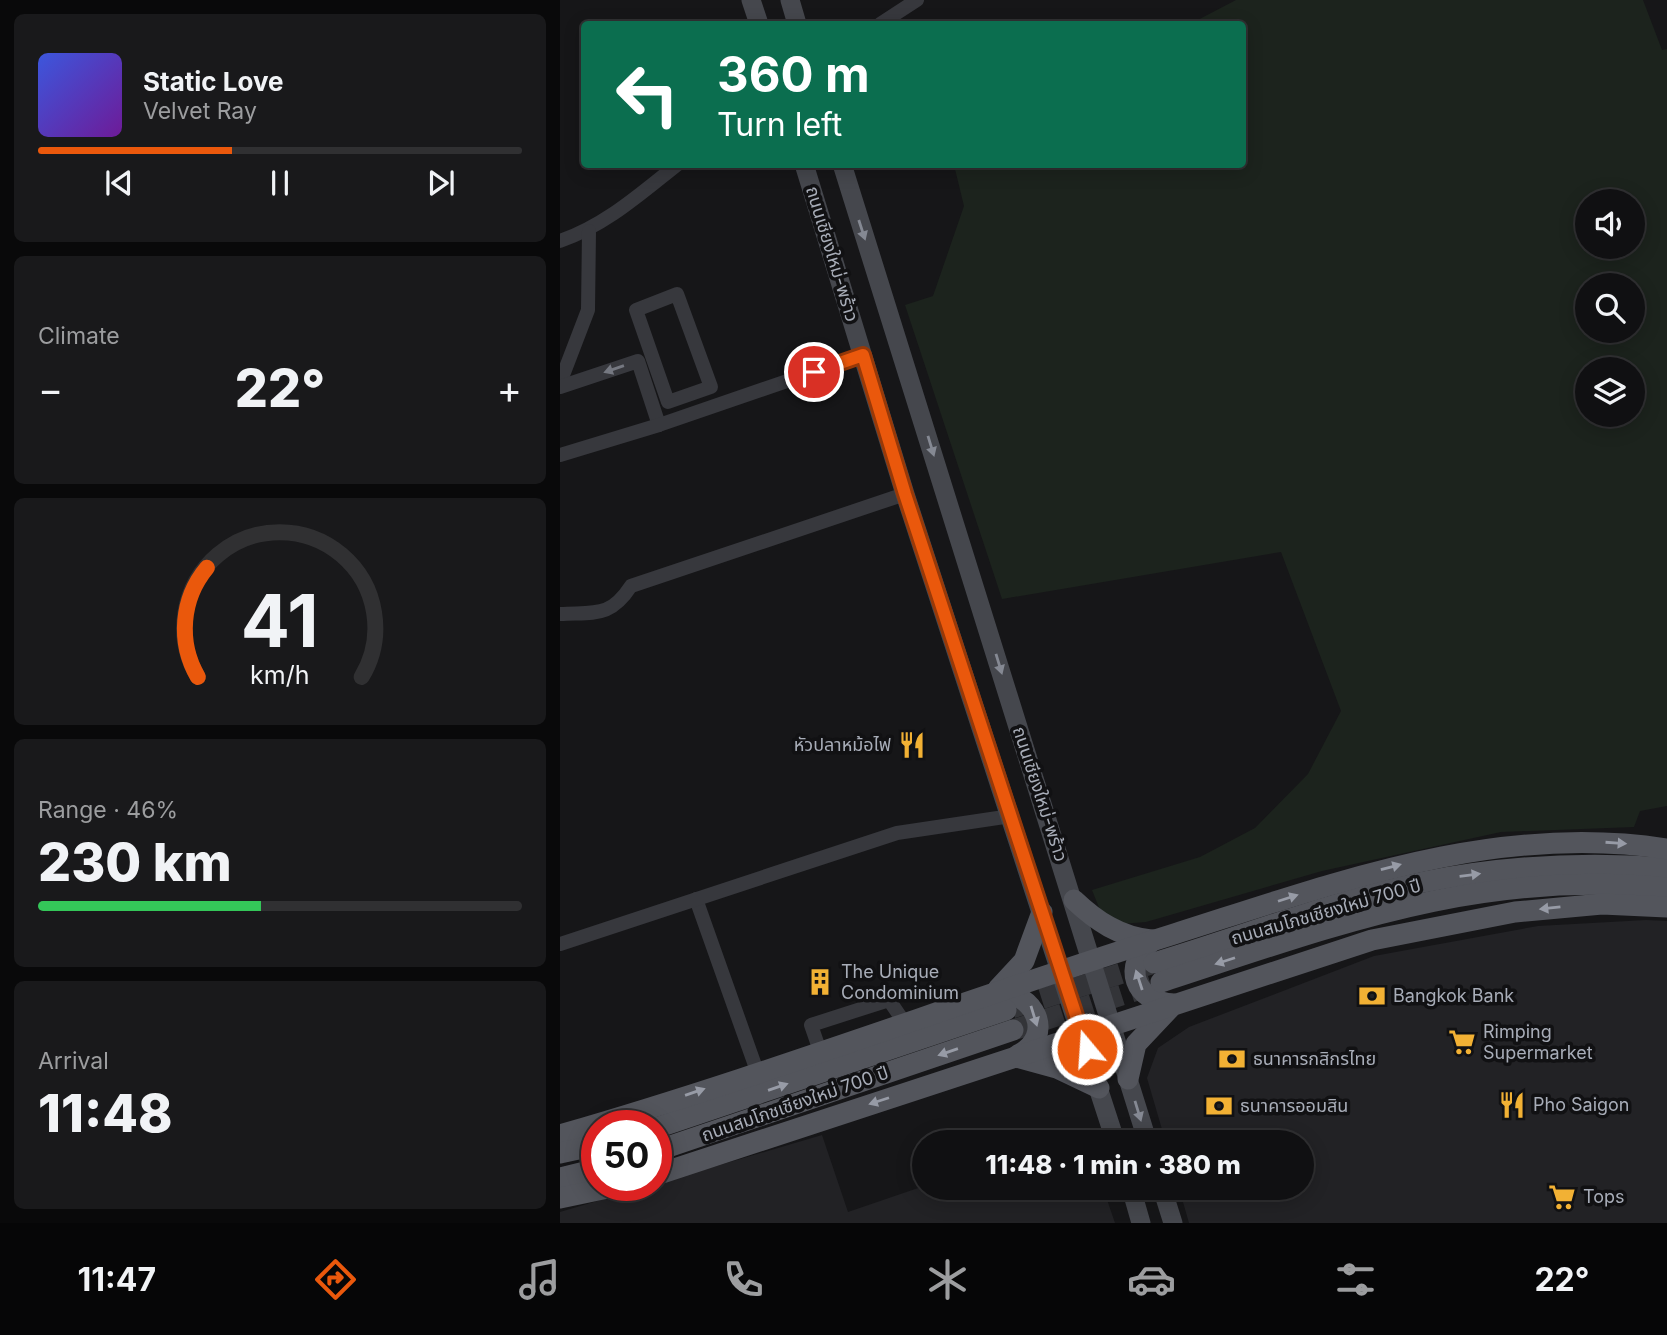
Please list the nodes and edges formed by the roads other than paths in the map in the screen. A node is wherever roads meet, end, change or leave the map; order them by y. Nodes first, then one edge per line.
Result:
1 (751, 0) edge
2 (790, 0) edge
3 (917, 0) edge
4 (758, 21) edge
5 (796, 21) edge
6 (885, 21) edge
7 (673, 168) edge
8 (805, 168) edge
9 (843, 168) edge
10 (589, 231) junction
11 (560, 242) edge
12 (576, 341) junction
13 (560, 345) edge
14 (863, 355) junction
15 (560, 385) edge
16 (711, 387) junction
17 (718, 405) junction
18 (659, 425) junction
19 (560, 455) edge
20 (905, 494) junction
21 (560, 614) edge
22 (1011, 816) junction
23 (1667, 849) edge
24 (1667, 868) edge
25 (1667, 888) edge
26 (696, 899) junction
27 (1074, 900) junction
28 (1667, 907) edge
29 (1042, 912) junction
30 (1153, 940) junction
31 (560, 944) edge
32 (1092, 960) junction
33 (1061, 971) junction
34 (1000, 1001) junction
35 (1174, 1004) junction
36 (1111, 1025) junction
37 (1013, 1030) tunnel mouth
38 (1082, 1035) junction
39 (1014, 1057) junction
40 (757, 1071) junction
41 (1128, 1079) junction
42 (1099, 1088) junction
43 (672, 1122) edge
44 (1112, 1130) edge
45 (1144, 1130) edge
46 (560, 1135) edge
47 (672, 1146) edge
48 (581, 1148) edge
49 (560, 1153) edge
50 (672, 1170) edge
51 (581, 1173) edge
52 (560, 1178) edge
53 (581, 1194) edge
54 (560, 1198) edge
55 (1134, 1200) edge
56 (1166, 1200) edge
57 (1141, 1223) edge
58 (1173, 1223) edge

1 - 4 main road
2 - 5 main road
3 - 6 street
7 - 10 street
8 - 14 main road, ถนนเชียงใหม่-พร้าว
9 -> 27 main road, ถนนเชียงใหม่-พร้าว
10 - 11 street
10 - 12 street
12 - 13 street
12 - 15 street
14 - 17 street
14 - 20 main road, ถนนเชียงใหม่-พร้าว
18 -> 15 street
16 - 16 street
16 - 17 street
17 - 18 street
18 - 19 street
20 - 21 street
20 - 22 main road, ถนนเชียงใหม่-พร้าว
22 - 26 street
22 - 29 main road, ถนนเชียงใหม่-พร้าว
30 -> 23 main road
25 -> 24 main road, ถนนสมโภชเชียงใหม่ 700 ปี
26 - 31 street
26 - 40 street
27 - 30 main road
27 - 32 main road, ถนนเชียงใหม่-พร้าว
28 -> 35 main road
29 - 33 main road, ถนนเชียงใหม่-พร้าว
29 - 34 main road
30 - 32 main road
35 -> 30 main road
32 - 33 main road
32 - 36 main road, ถนนเชียงใหม่-พร้าว
33 - 34 main road
33 - 38 main road, ถนนเชียงใหม่-พร้าว
34 -> 39 main road
34 - 40 main road
43 -> 34 main road, ถนนสมโภชเชียงใหม่ 700 ปี
35 - 36 main road
35 - 41 main road
36 - 38 main road
36 - 41 main road, ถนนเชียงใหม่-พร้าว
37 -> 47 main road, ถนนสมโภชเชียงใหม่ 700 ปี
38 - 39 main road
38 - 42 main road, ถนนเชียงใหม่-พร้าว
39 - 42 main road
39 -> 50 main road
46 -> 40 main road
41 -> 45 main road, ถนนเชียงใหม่-พร้าว
42 - 44 main road, ถนนเชียงใหม่-พร้าว
48 - 49 main road
51 - 52 main road
53 - 54 main road
55 - 57 main road
56 - 58 main road

